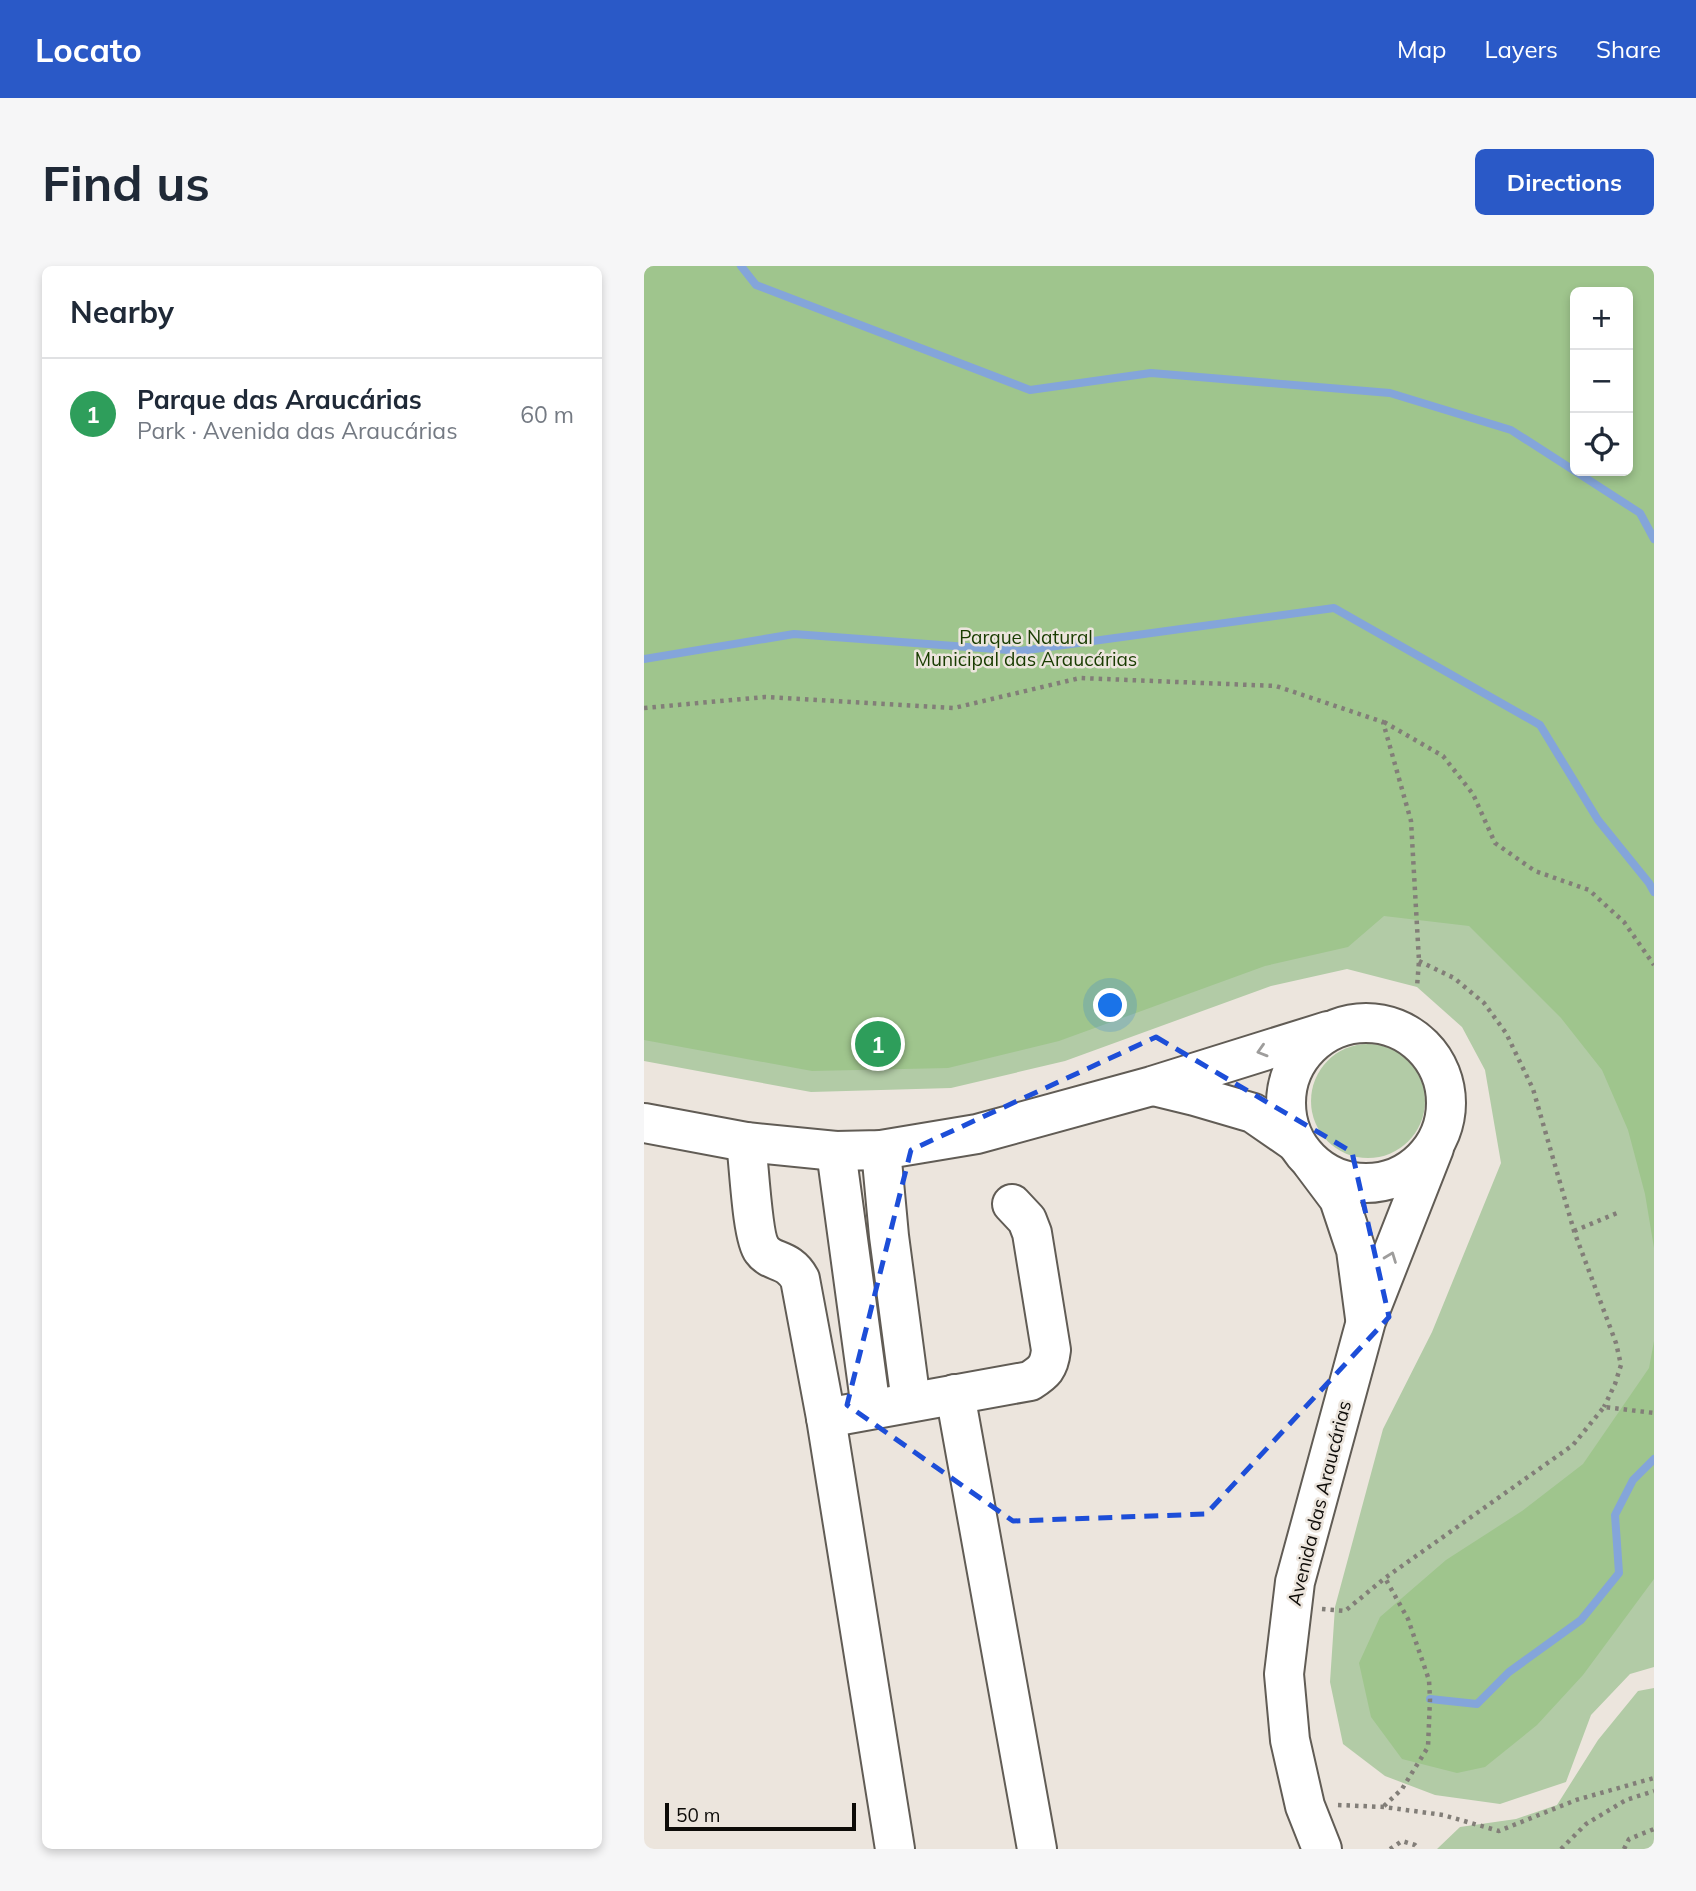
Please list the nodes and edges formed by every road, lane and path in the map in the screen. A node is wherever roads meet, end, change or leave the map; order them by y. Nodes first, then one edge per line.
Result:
1 (644, 708) edge
2 (1383, 722) junction
3 (1419, 961) junction
4 (1654, 965) edge
5 (1417, 987) dead end
6 (1328, 1031) junction
7 (1152, 1086) junction
8 (644, 1123) edge
9 (747, 1142) junction
10 (1434, 1149) junction
11 (881, 1150) junction
12 (836, 1151) junction
13 (1303, 1152) junction
14 (1012, 1204) dead end
15 (1616, 1213) dead end
16 (1574, 1231) junction
17 (889, 1236) junction
18 (848, 1244) junction
19 (1366, 1321) junction
20 (955, 1394) junction
21 (911, 1402) junction
22 (1604, 1407) junction
23 (872, 1409) junction
24 (1654, 1413) edge
25 (826, 1418) junction
26 (1385, 1577) junction
27 (1312, 1608) dead end
28 (1654, 1778) edge
29 (1654, 1791) edge
30 (1327, 1805) dead end
31 (1384, 1807) junction
32 (1654, 1829) edge
33 (895, 1849) edge
34 (1037, 1849) edge
35 (1322, 1849) edge
36 (1390, 1849) edge
37 (1419, 1849) edge
38 (1561, 1849) edge
39 (1624, 1849) edge

1 - 2 path
2 - 3 path
2 - 4 path
3 - 5 path
3 - 16 path
6 -> 7 street, Avenida das Araucárias
6 - 10 street, Avenida das Araucárias
6 - 13 street, Avenida das Araucárias
7 - 11 street, Avenida das Araucárias
7 - 13 street, Avenida das Araucárias
8 - 9 street, Avenida das Araucárias
9 - 12 street, Avenida das Araucárias
9 - 25 street
10 - 13 street, Avenida das Araucárias
19 -> 10 street, Avenida das Araucárias
11 - 12 street, Avenida das Araucárias
11 - 17 street
12 - 18 street
13 - 19 street, Avenida das Araucárias
14 - 20 street
15 - 16 path
16 - 22 path
17 - 18 street
17 - 21 street
18 - 23 street
19 - 35 street, Avenida das Araucárias
20 - 21 street
20 - 34 street
21 - 23 street
22 - 24 path
22 - 26 path
23 - 25 street
25 - 33 street
26 - 27 path
26 - 31 path
28 - 31 path
29 - 38 path
30 - 31 path
32 - 39 path
36 - 37 path

